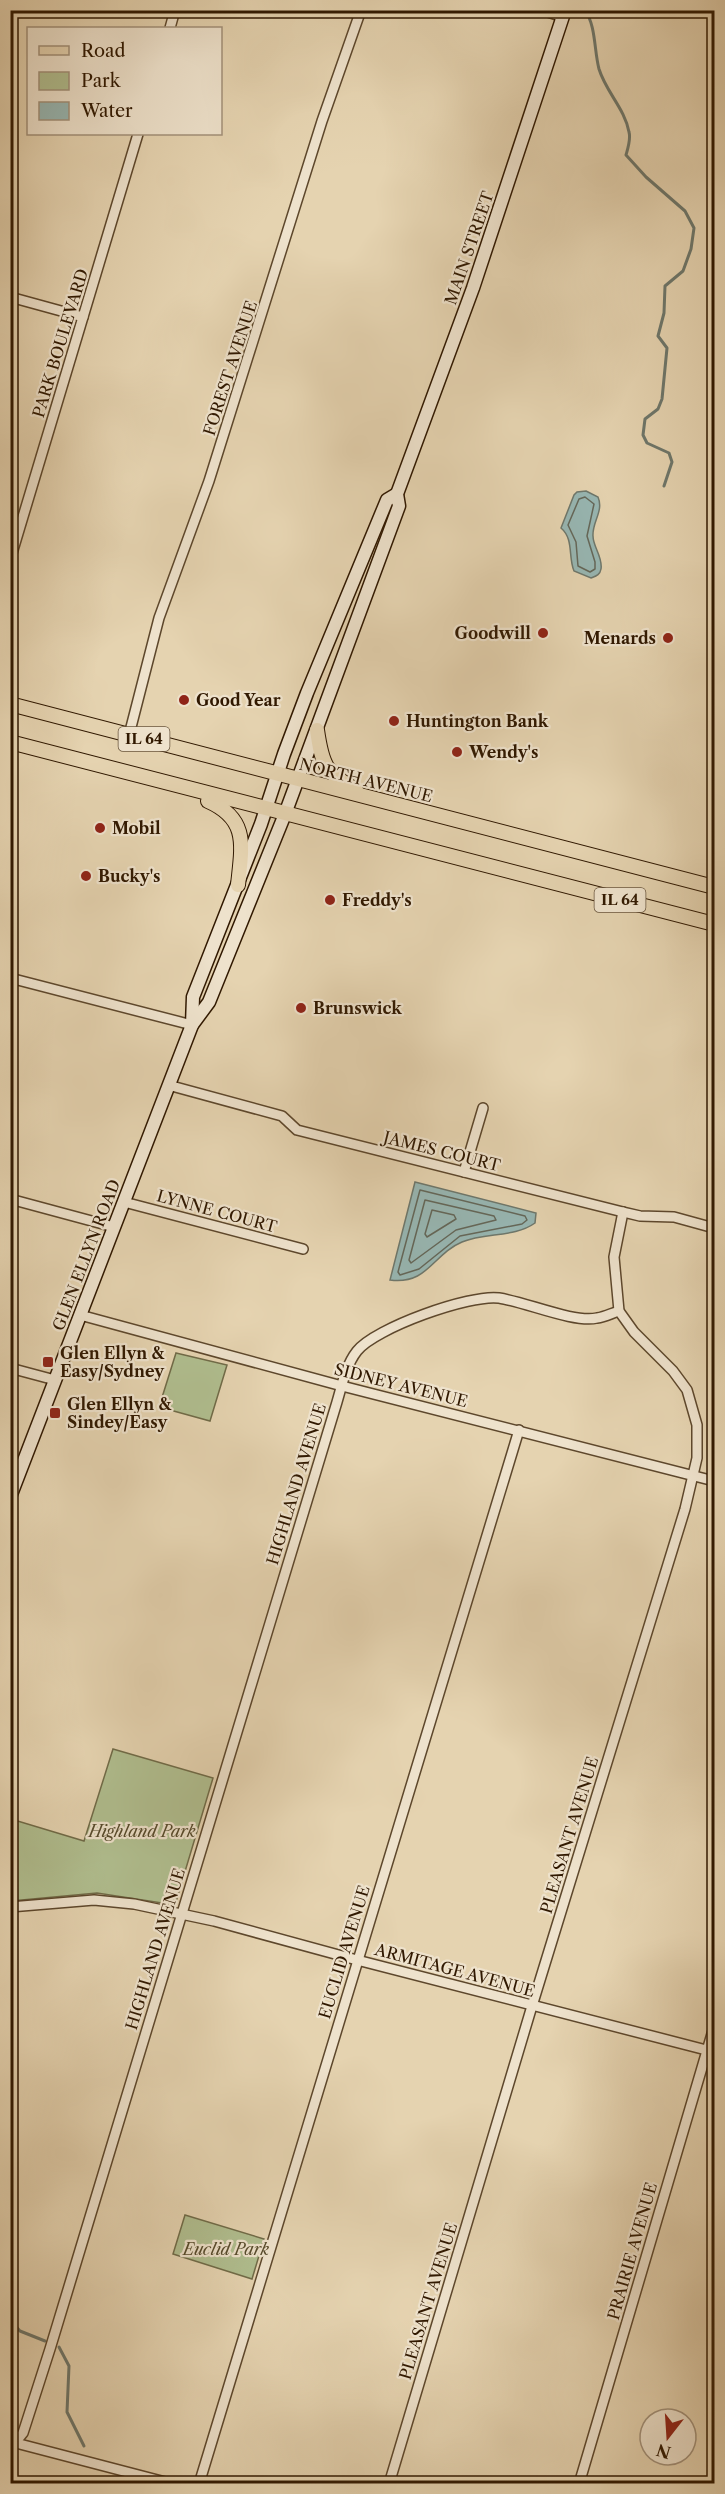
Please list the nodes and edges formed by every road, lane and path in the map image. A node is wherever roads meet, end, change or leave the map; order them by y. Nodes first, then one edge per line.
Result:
1 (175, 10) edge
2 (361, 10) edge
3 (542, 10) edge
4 (564, 14) edge
5 (170, 27) edge
6 (138, 135) edge
7 (10, 297) edge
8 (83, 317) junction
9 (397, 494) junction
10 (10, 560) edge
11 (10, 704) edge
12 (317, 730) junction
13 (129, 735) junction
14 (10, 742) edge
15 (277, 775) junction
16 (141, 776) junction
17 (297, 780) junction
18 (389, 803) junction
19 (266, 809) junction
20 (285, 814) junction
21 (238, 885) junction
22 (714, 887) edge
23 (714, 924) edge
24 (10, 978) edge
25 (192, 1025) junction
26 (168, 1085) junction
27 (483, 1108) dead end
28 (464, 1172) junction
29 (10, 1199) edge
30 (124, 1202) junction
31 (623, 1212) junction
32 (114, 1227) junction
33 (714, 1228) edge
34 (303, 1249) dead end
35 (619, 1311) junction
36 (80, 1315) junction
37 (10, 1368) edge
38 (55, 1380) junction
39 (342, 1386) junction
40 (519, 1430) junction
41 (692, 1475) junction
42 (714, 1481) edge
43 (10, 1497) edge
44 (10, 1907) edge
45 (181, 1914) junction
46 (357, 1960) junction
47 (532, 2006) junction
48 (714, 2027) edge
49 (711, 2051) edge
50 (12, 2444) edge
51 (172, 2484) edge
52 (200, 2484) edge
53 (389, 2484) edge
54 (579, 2484) edge

1 - 5 street
2 - 13 street, FOREST AVENUE
3 - 4 street
4 - 9 street, MAIN STREET
6 - 8 street, PARK BOULEVARD
7 - 8 street
8 - 10 street, PARK BOULEVARD
9 - 12 street, MAIN STREET
9 - 15 street, MAIN STREET
11 - 13 main road, NORTH AVENUE / IL 64
12 - 17 street, MAIN STREET
12 - 18 main road
13 - 15 main road, NORTH AVENUE / IL 64
14 - 16 main road, IL 64
15 - 17 main road, NORTH AVENUE / IL 64
15 - 19 street, GLEN ELLYN ROAD
16 - 19 main road, IL 64
16 - 21 main road
17 - 18 main road, NORTH AVENUE / IL 64
17 - 20 street, GLEN ELLYN ROAD
18 - 22 main road, NORTH AVENUE / IL 64
19 - 20 main road, IL 64
19 - 21 street, GLEN ELLYN ROAD
20 - 23 main road, IL 64
20 - 25 street, GLEN ELLYN ROAD
21 - 25 street, GLEN ELLYN ROAD
24 - 25 street
25 - 26 street, GLEN ELLYN ROAD
26 - 28 street, JAMES COURT
26 - 30 street, GLEN ELLYN ROAD
27 - 28 street
28 - 31 street, JAMES COURT
29 - 32 street
30 - 32 street, GLEN ELLYN ROAD
30 - 34 street, LYNNE COURT
31 - 33 street, JAMES COURT
31 - 35 street
32 - 36 street, GLEN ELLYN ROAD
35 - 39 street, HIGHLAND AVENUE
35 - 41 street, PLEASANT AVENUE
36 - 38 street, GLEN ELLYN ROAD
36 - 39 street, SIDNEY AVENUE
37 - 38 street
38 - 43 street, GLEN ELLYN ROAD
39 - 40 street, SIDNEY AVENUE
39 - 45 street, HIGHLAND AVENUE
40 - 41 street, SIDNEY AVENUE
40 - 46 street, EUCLID AVENUE
41 - 42 street, SIDNEY AVENUE
41 - 47 street, PLEASANT AVENUE
44 - 45 street, ARMITAGE AVENUE
45 - 46 street, ARMITAGE AVENUE
45 - 50 street, HIGHLAND AVENUE
46 - 47 street, ARMITAGE AVENUE
46 - 52 street, EUCLID AVENUE
47 - 49 street, ARMITAGE AVENUE
47 - 53 street, PLEASANT AVENUE
48 - 49 street, PRAIRIE AVENUE
49 - 54 street, PRAIRIE AVENUE
50 - 51 street

